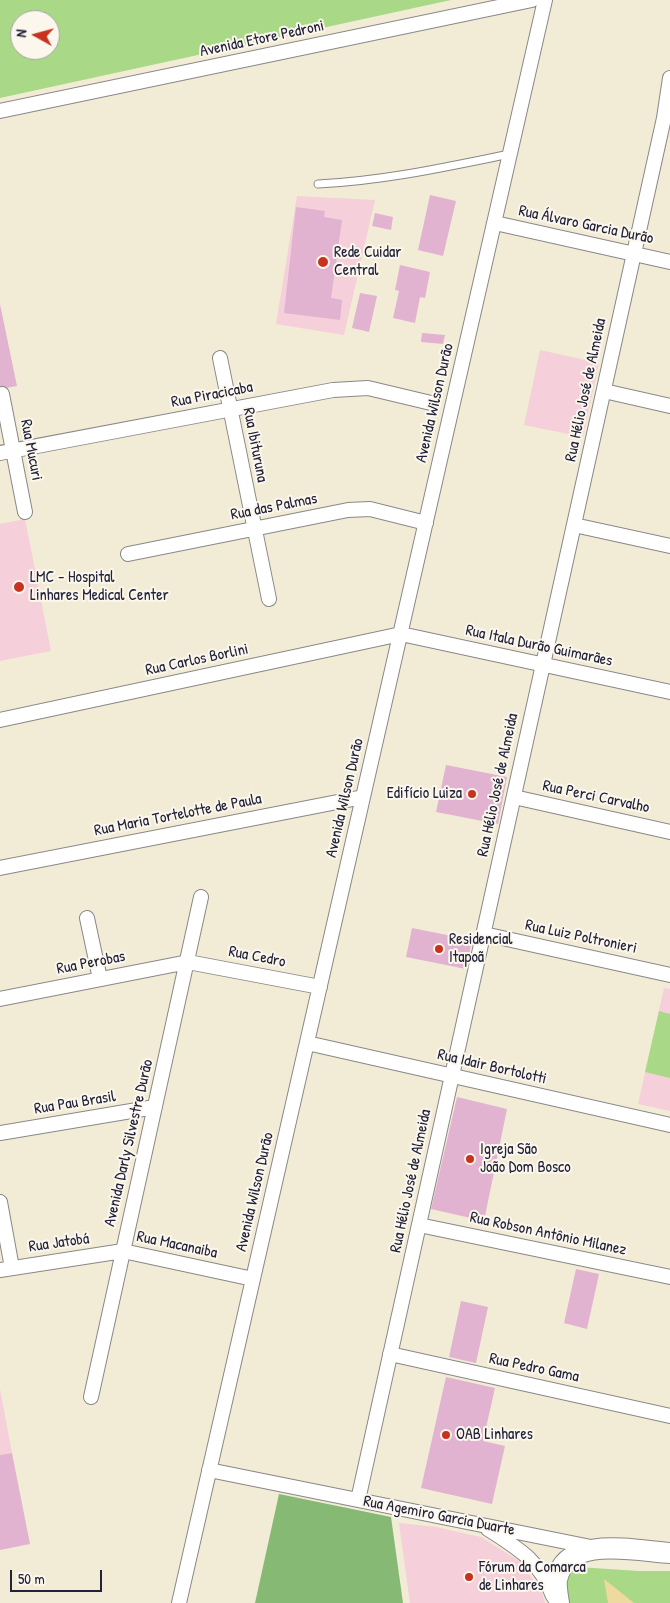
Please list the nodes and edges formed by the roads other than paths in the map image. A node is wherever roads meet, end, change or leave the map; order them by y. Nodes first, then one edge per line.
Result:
1 (532, 0) edge
2 (545, 0) edge
3 (670, 78) edge
4 (0, 112) edge
5 (667, 118) edge
6 (510, 154) junction
7 (318, 184) dead end
8 (495, 223) junction
9 (634, 254) junction
10 (670, 262) edge
11 (220, 358) dead end
12 (604, 391) junction
13 (2, 394) dead end
14 (431, 402) dead end
15 (670, 406) edge
16 (230, 409) junction
17 (7, 452) edge
18 (25, 512) dead end
19 (426, 523) junction
20 (574, 525) junction
21 (254, 528) junction
22 (670, 546) edge
23 (128, 554) dead end
24 (270, 599) dead end
25 (400, 634) junction
26 (543, 665) junction
27 (670, 692) edge
28 (0, 720) edge
29 (363, 797) junction
30 (514, 797) junction
31 (670, 832) edge
32 (0, 868) edge
33 (201, 897) dead end
34 (87, 918) dead end
35 (484, 934) junction
36 (188, 962) junction
37 (670, 975) edge
38 (100, 979) junction
39 (320, 987) junction
40 (0, 999) edge
41 (307, 1043) junction
42 (452, 1076) junction
43 (155, 1107) junction
44 (670, 1125) edge
45 (0, 1132) edge
46 (0, 1202) edge
47 (419, 1225) junction
48 (123, 1251) junction
49 (6, 1269) edge
50 (670, 1277) edge
51 (253, 1279) junction
52 (390, 1354) junction
53 (91, 1397) dead end
54 (670, 1416) edge
55 (209, 1470) junction
56 (358, 1500) junction
57 (482, 1525) junction
58 (597, 1548) junction
59 (670, 1553) edge
60 (179, 1603) edge
61 (557, 1603) edge

1 - 4 street, Avenida Etore Pedroni
2 - 6 street, Avenida Wilson Durão
3 - 5 street, Rua Hélio José de Almeida
5 - 9 street, Rua Hélio José de Almeida
6 - 7 lane
6 - 8 street, Avenida Wilson Durão
8 - 9 street, Rua Álvaro Garcia Durão
8 - 19 street, Avenida Wilson Durão
9 - 10 street, Rua Álvaro Garcia Durão
9 - 12 street, Rua Hélio José de Almeida
11 - 16 street, Rua Ibituruna
12 - 15 street
12 - 20 street, Rua Hélio José de Almeida
13 - 17 street, Rua Mucuri
14 - 16 street, Rua Piracicaba
16 - 17 street, Rua Piracicaba
16 - 21 street, Rua Ibituruna
17 - 18 street, Rua Mucuri
19 - 21 street, Rua das Palmas
19 - 25 street, Avenida Wilson Durão
20 - 22 street
20 - 26 street, Rua Hélio José de Almeida
21 - 23 street, Rua das Palmas
21 - 24 street, Rua Ibituruna
25 - 26 street, Rua Itala Durão Guimarães
25 - 28 street, Rua Carlos Borlini
25 - 29 street, Avenida Wilson Durão
26 - 27 street, Rua Itala Durão Guimarães
26 - 30 street, Rua Hélio José de Almeida
29 - 32 street, Rua Maria Tortelotte de Paula
29 - 39 street, Avenida Wilson Durão
30 - 31 street, Rua Perci Carvalho
30 - 35 street, Rua Hélio José de Almeida
33 - 36 street, Avenida Darly Silvestre Durão
34 - 38 street
35 - 37 street, Rua Luiz Poltronieri
35 - 42 street, Rua Hélio José de Almeida
36 - 38 street, Rua Perobas
36 - 39 street, Rua Cedro
36 - 43 street, Avenida Darly Silvestre Durão
38 - 40 street, Rua Perobas
39 - 41 street, Avenida Wilson Durão
41 - 42 street, Rua Idair Bortolotti
41 - 51 street, Avenida Wilson Durão
42 - 44 street, Rua Idair Bortolotti
42 - 47 street, Rua Hélio José de Almeida
43 - 45 street, Rua Pau Brasil
43 - 48 street, Avenida Darly Silvestre Durão
46 - 49 street
47 - 50 street, Rua Robson Antônio Milanez
47 - 52 street, Rua Hélio José de Almeida
48 - 49 street, Rua Jatobá
48 - 51 street, Rua Macanaiba
48 - 53 street, Avenida Darly Silvestre Durão
51 - 55 street, Avenida Wilson Durão
52 - 54 street, Rua Pedro Gama
52 - 56 street, Rua Hélio José de Almeida
55 - 56 street, Rua Agemiro Garcia Duarte
55 - 60 street, Avenida Wilson Durão
56 - 57 street, Rua Agemiro Garcia Duarte
57 - 58 street, Rua Agemiro Garcia Duarte
57 - 61 street
58 - 59 main road, Rua Agemiro Garcia Duarte
58 - 61 main road

